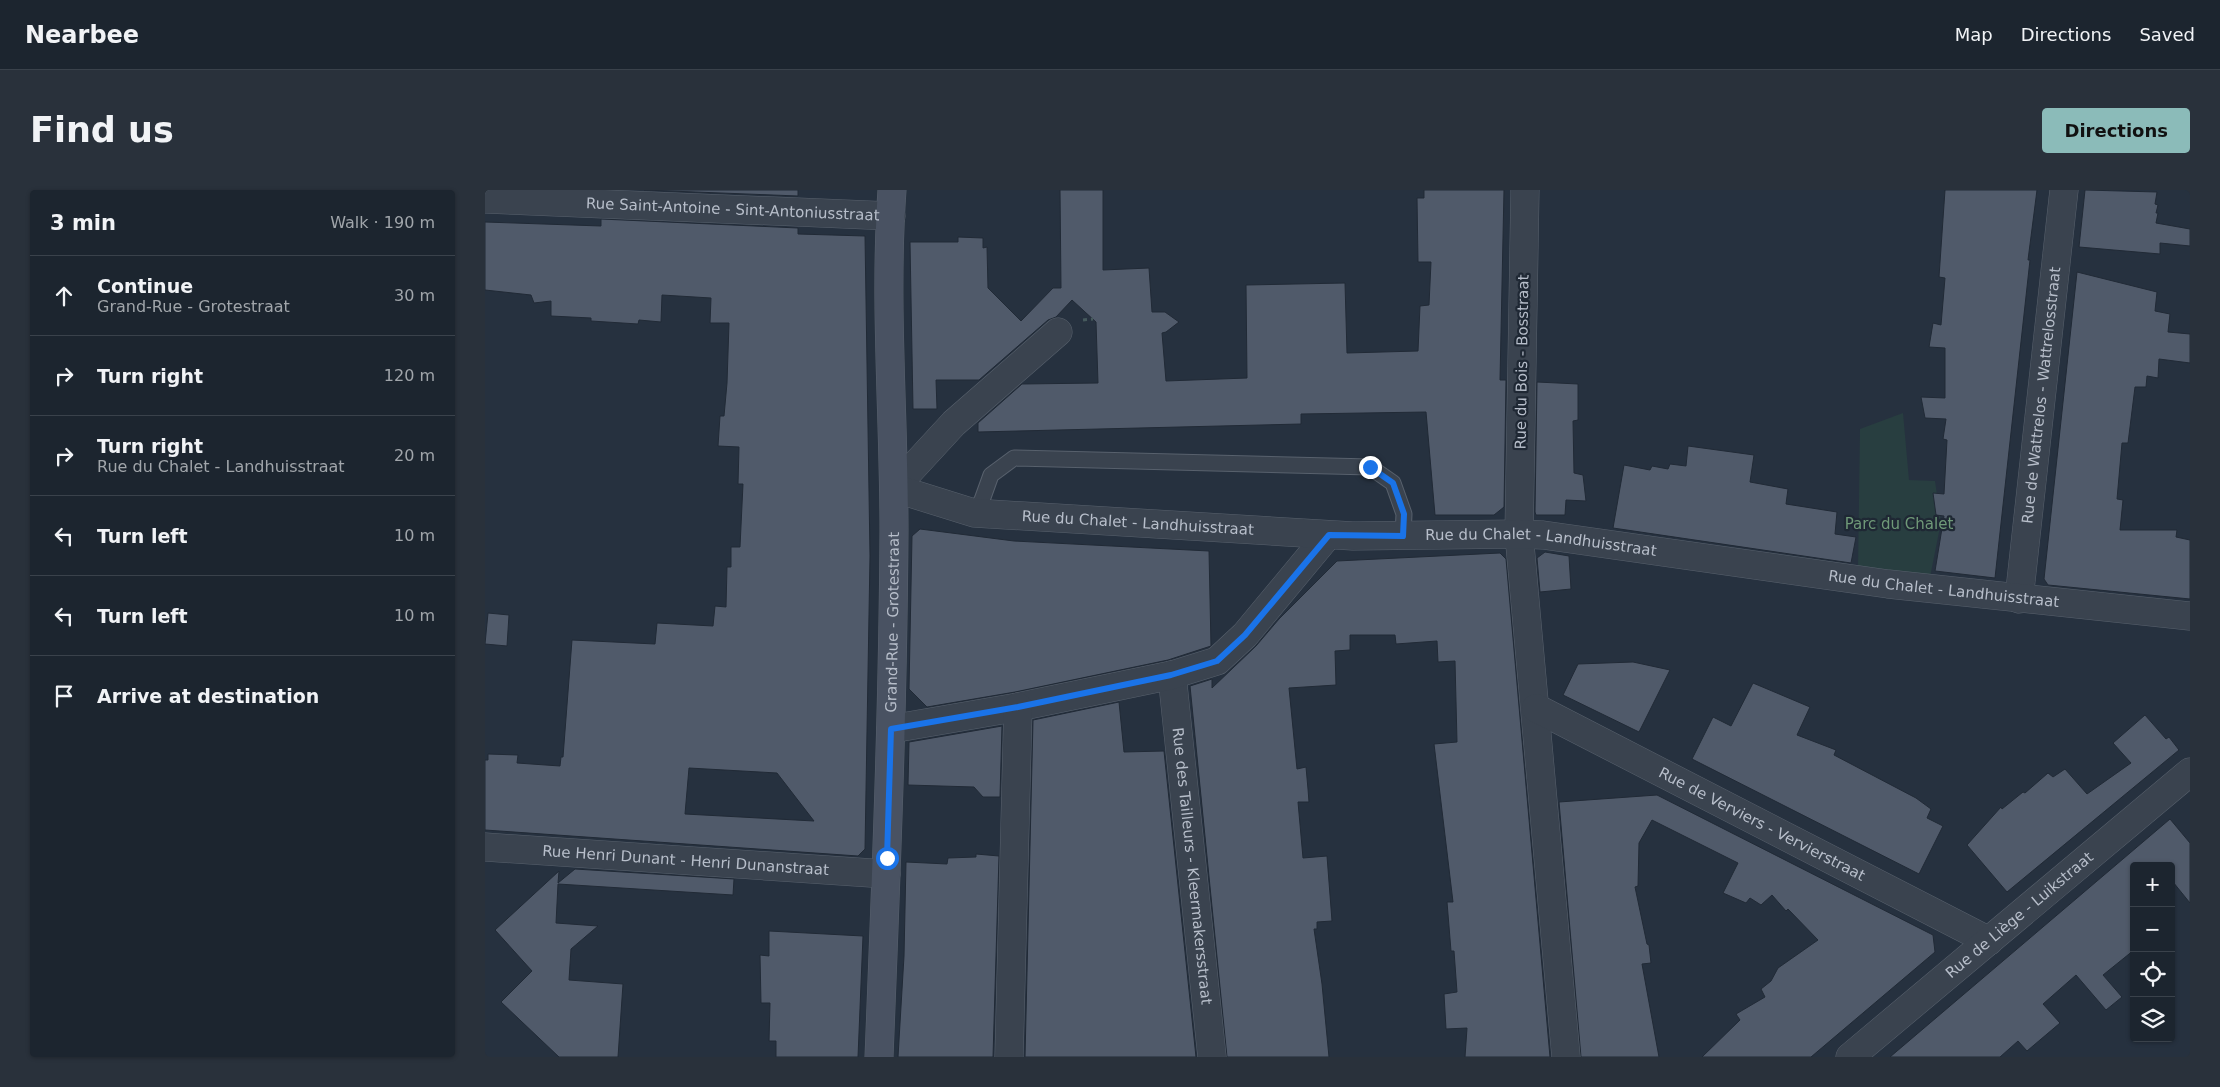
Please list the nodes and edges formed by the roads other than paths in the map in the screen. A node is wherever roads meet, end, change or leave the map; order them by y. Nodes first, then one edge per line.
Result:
1 (1525, 190) edge
2 (2064, 190) edge
3 (485, 199) edge
4 (891, 203) edge
5 (1067, 326) road end
6 (894, 488) junction
7 (974, 513) junction
8 (1519, 534) junction
9 (1329, 535) junction
10 (1403, 536) junction
11 (2019, 599) junction
12 (2190, 616) edge
13 (1171, 675) junction
14 (1018, 707) junction
15 (1535, 708) junction
16 (891, 729) junction
17 (2190, 772) edge
18 (485, 847) edge
19 (886, 874) junction
20 (1989, 941) junction
21 (879, 1057) edge
22 (1009, 1057) edge
23 (1212, 1057) edge
24 (1566, 1057) edge
25 (1850, 1057) edge

1 - 8 street, Rue du Bois - Bosstraat
2 - 11 street, Rue de Wattrelos - Wattrelosstraat
3 - 4 street, Rue Saint-Antoine - Sint-Antoniusstraat
4 - 6 main road, Grand-Rue - Grotestraat
5 - 6 street
6 - 7 street, Rue du Chalet - Landhuisstraat
6 - 16 main road, Grand-Rue - Grotestraat
7 - 9 street, Rue du Chalet - Landhuisstraat
7 - 10 lane
8 - 10 street, Rue du Chalet - Landhuisstraat
8 - 11 street, Rue du Chalet - Landhuisstraat
8 - 15 street, Rue du Bois - Bosstraat
9 - 10 street, Rue du Chalet - Landhuisstraat
9 - 13 street
11 - 12 street, Rue du Chalet - Landhuisstraat
13 - 14 street
13 - 23 street, Rue des Tailleurs - Kleermakersstraat
14 - 16 street
14 - 22 street
15 - 20 street, Rue de Verviers - Vervierstraat
15 - 24 street, Rue du Bois - Bosstraat
16 - 19 main road, Grand-Rue - Grotestraat
17 - 20 street, Rue de Liège - Luikstraat
18 - 19 street, Rue Henri Dunant - Henri Dunanstraat
19 - 21 main road, Grand-Rue - Grotestraat
20 - 25 street, Rue de Liège - Luikstraat

